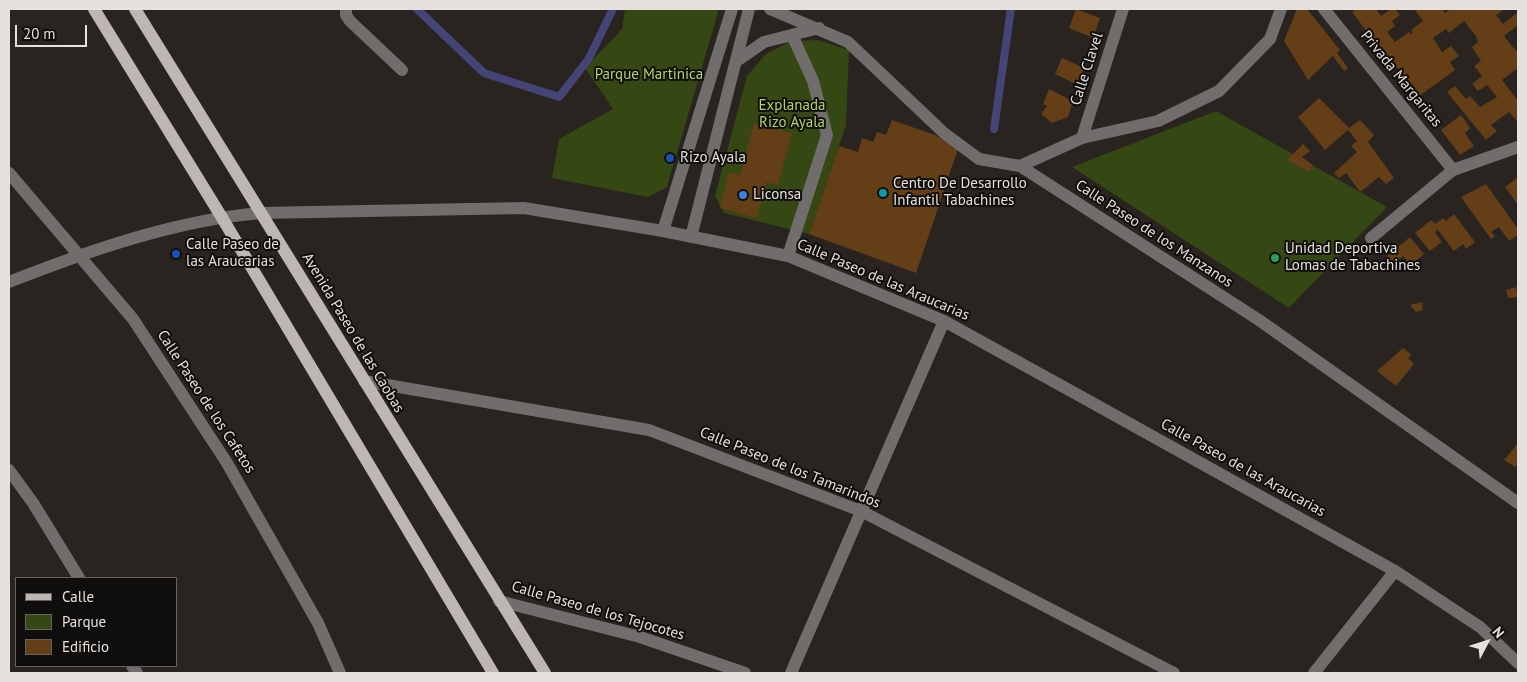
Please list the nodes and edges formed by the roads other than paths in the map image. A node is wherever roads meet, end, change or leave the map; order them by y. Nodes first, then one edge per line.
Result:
1 (94, 9) edge
2 (135, 9) edge
3 (346, 9) edge
4 (732, 9) edge
5 (749, 9) edge
6 (770, 9) edge
7 (1124, 9) edge
8 (1282, 9) edge
9 (1324, 9) edge
10 (819, 28) junction
11 (792, 35) junction
12 (738, 60) junction
13 (402, 70) dead end
14 (1082, 138) junction
15 (1518, 147) edge
16 (1020, 166) junction
17 (1453, 170) junction
18 (9, 173) edge
19 (261, 213) junction
20 (221, 216) junction
21 (663, 231) junction
22 (691, 237) junction
23 (1371, 238) dead end
24 (80, 255) junction
25 (788, 256) junction
26 (9, 282) edge
27 (944, 321) junction
28 (364, 382) junction
29 (9, 470) edge
30 (1518, 503) edge
31 (861, 511) junction
32 (1394, 571) junction
33 (78, 577) edge
34 (499, 601) junction
35 (1518, 662) edge
36 (340, 673) edge
37 (493, 673) edge
38 (545, 673) edge
39 (745, 673) edge
40 (790, 673) edge
41 (1174, 673) edge
42 (1314, 673) edge

1 - 20 main road
2 - 19 main road, Avenida Paseo de las Caobas
3 - 13 street
4 - 21 street
5 - 12 street
6 - 10 street, Calle Paseo de los Manzanos
7 - 14 street, Calle Clavel
8 - 14 street
9 - 17 street, Privada Margaritas
10 - 11 street
10 - 16 street, Calle Paseo de los Manzanos
11 - 12 street
11 - 25 street
12 - 22 street
14 - 16 street
15 - 17 street
16 - 30 street, Calle Paseo de los Manzanos
17 - 23 street
18 - 24 street, Calle Paseo de los Cafetos
19 - 20 street, Calle Paseo de las Araucarias
19 - 21 street, Calle Paseo de las Araucarias
19 - 28 main road, Avenida Paseo de las Caobas
20 - 24 street, Calle Paseo de las Araucarias
20 - 37 main road
21 - 22 street, Calle Paseo de las Araucarias
22 - 25 street, Calle Paseo de las Araucarias
24 - 26 street, Calle Paseo de las Araucarias
24 - 36 street, Calle Paseo de los Cafetos
25 - 27 street, Calle Paseo de las Araucarias
27 - 31 street
27 - 32 street, Calle Paseo de las Araucarias
28 - 31 street, Calle Paseo de los Tamarindos
28 - 34 main road, Avenida Paseo de las Caobas
29 - 33 street
31 - 40 street
31 - 41 street, Calle Paseo de los Tamarindos
32 - 35 street, Calle Paseo de las Araucarias
32 - 42 street
34 - 38 main road, Avenida Paseo de las Caobas
34 - 39 street, Calle Paseo de los Tejocotes

